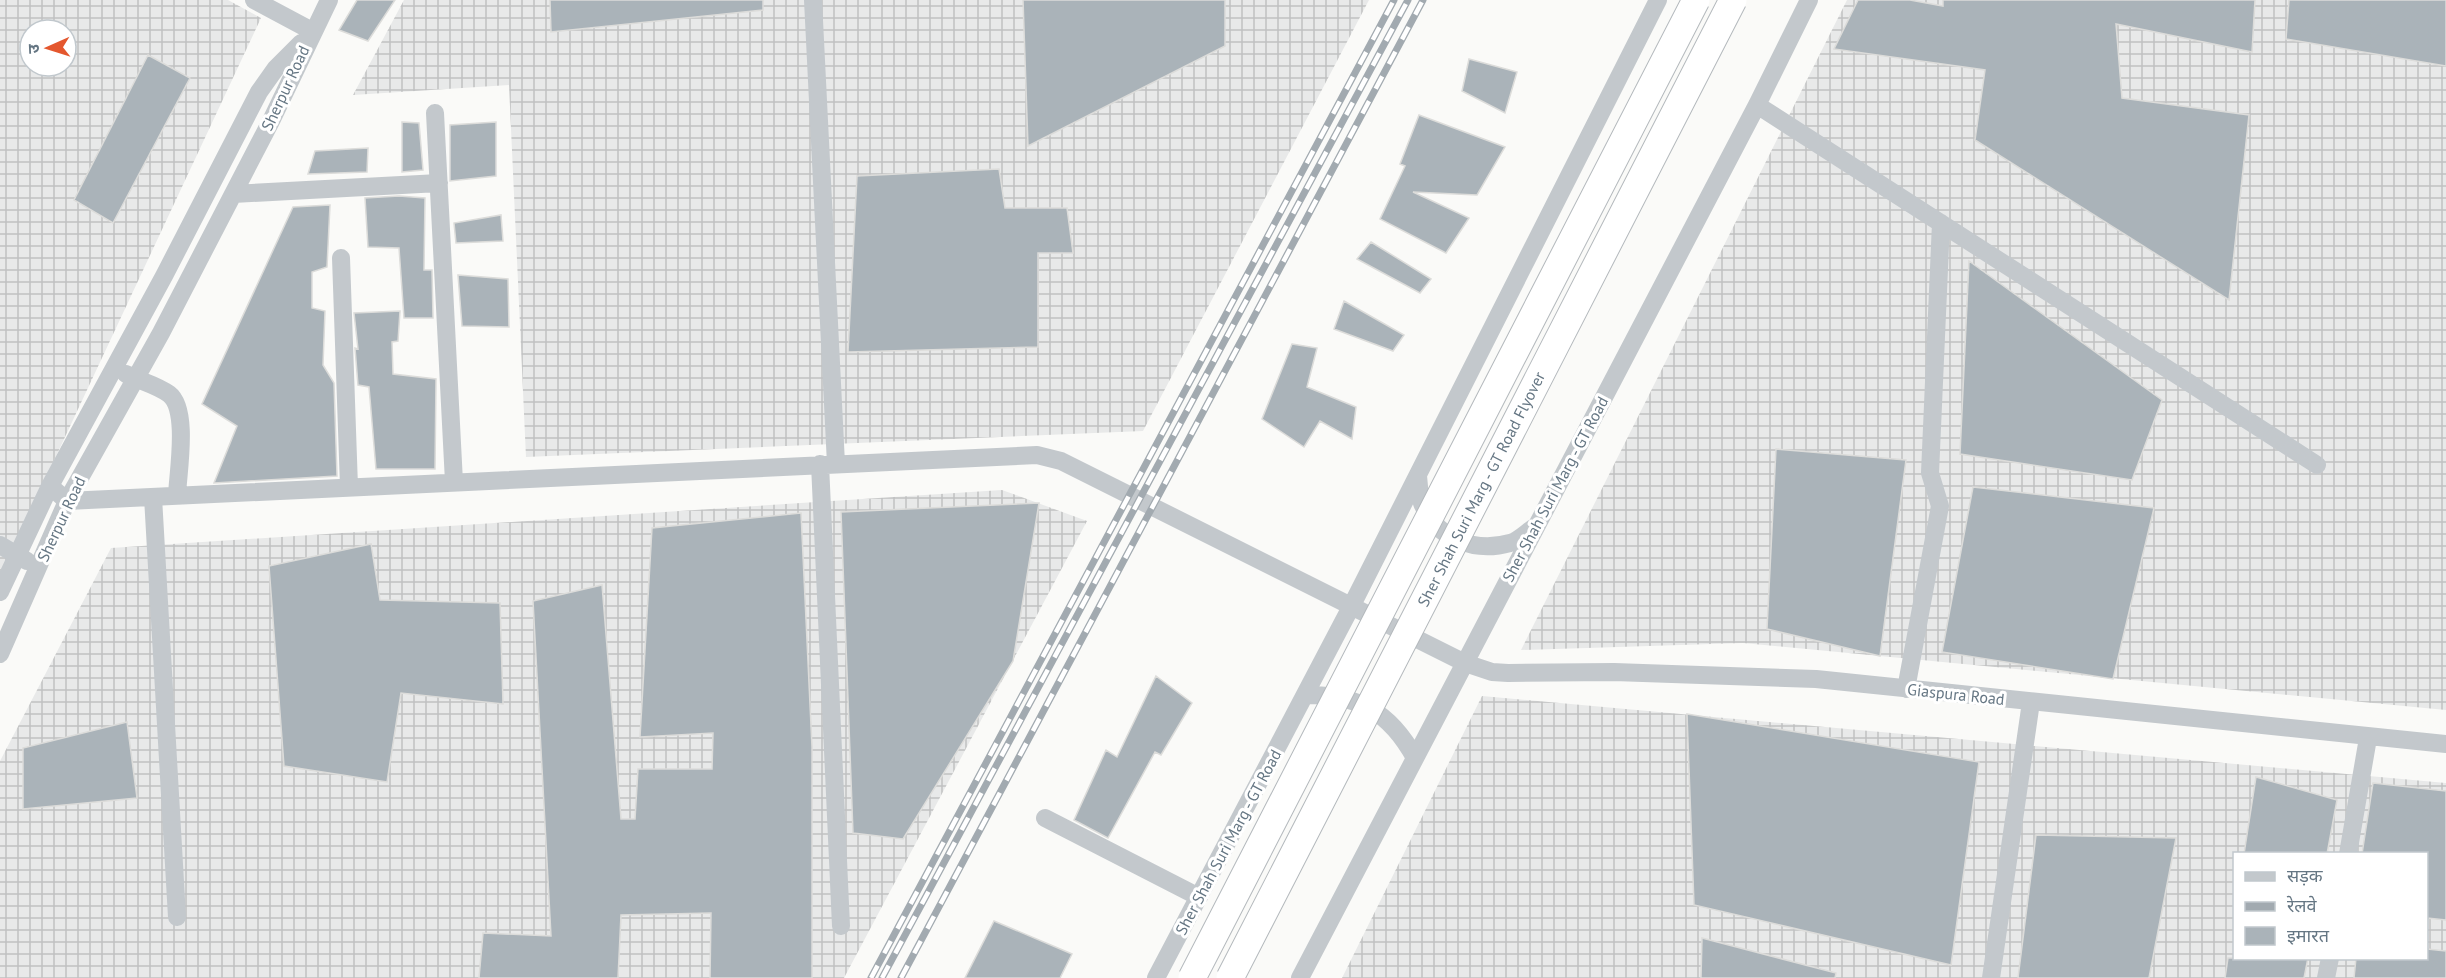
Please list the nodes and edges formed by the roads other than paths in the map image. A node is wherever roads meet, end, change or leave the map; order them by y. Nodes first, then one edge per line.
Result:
1 (254, 0) edge
2 (328, 0) edge
3 (813, 0) edge
4 (1658, 0) edge
5 (1696, 0) edge
6 (1733, 0) edge
7 (1809, 0) edge
8 (312, 31) junction
9 (1757, 105) junction
10 (435, 113) dead end
11 (439, 183) junction
12 (233, 194) junction
13 (1941, 223) junction
14 (341, 258) dead end
15 (114, 368) junction
16 (135, 379) junction
17 (828, 464) junction
18 (2317, 465) dead end
19 (1418, 476) junction
20 (454, 482) junction
21 (50, 486) junction
22 (350, 487) junction
23 (177, 495) junction
24 (153, 497) junction
25 (67, 501) junction
26 (1535, 527) junction
27 (0, 545) edge
28 (16, 554) junction
29 (38, 568) junction
30 (0, 592) edge
31 (1352, 605) junction
32 (0, 654) edge
33 (1466, 663) junction
34 (1906, 689) junction
35 (1305, 695) junction
36 (2031, 702) junction
37 (2368, 738) junction
38 (2446, 744) edge
39 (1415, 758) junction
40 (1045, 818) dead end
41 (2348, 852) edge
42 (1199, 897) junction
43 (177, 917) dead end
44 (841, 926) dead end
45 (2330, 960) edge
46 (1156, 978) edge
47 (1192, 978) edge
48 (1230, 978) edge
49 (1300, 978) edge
50 (1991, 978) edge
51 (2326, 978) edge

1 - 8 street
2 - 8 street
3 - 17 street
4 - 19 street, Sher Shah Suri Marg - GT Road
5 - 47 highway, Sher Shah Suri Marg - GT Road Flyover, bridge
6 - 48 highway, Sher Shah Suri Marg - GT Road Flyover, bridge
7 - 9 street, Sher Shah Suri Marg - GT Road
8 - 12 street, Sherpur Road
8 - 15 street, Sherpur Road
9 - 13 street
9 - 26 street, Sher Shah Suri Marg - GT Road
10 - 11 street
11 - 12 street
11 - 20 street
12 - 16 street, Sherpur Road
13 - 18 street
13 - 34 street
14 - 22 street
15 - 16 street
15 - 21 street, Sherpur Road
16 - 23 street
16 - 25 street, Sherpur Road
17 - 20 street, Giaspura Road
17 - 31 street, Giaspura Road
17 - 44 street
19 - 26 street
19 - 31 street, Sher Shah Suri Marg - GT Road
20 - 22 street, Giaspura Road
21 - 25 street
21 - 28 street, Sherpur Road
22 - 23 street, Giaspura Road
23 - 24 street, Giaspura Road
24 - 25 street, Giaspura Road
24 - 43 street
25 - 29 street, Sherpur Road
26 - 33 street, Sher Shah Suri Marg - GT Road
27 - 28 street
28 - 29 street
28 - 30 street, Sherpur Road
29 - 32 street, Sherpur Road
31 - 33 street, Giaspura Road
31 - 35 street, Sher Shah Suri Marg - GT Road
33 - 34 street, Giaspura Road
33 - 39 street, Sher Shah Suri Marg - GT Road
34 - 36 street, Giaspura Road
35 - 39 street
35 - 42 street, Sher Shah Suri Marg - GT Road
36 - 37 street, Giaspura Road
36 - 50 street
37 - 38 street, Giaspura Road
37 - 41 street
39 - 49 street, Sher Shah Suri Marg - GT Road
40 - 42 street
42 - 46 street, Sher Shah Suri Marg - GT Road
45 - 51 street

